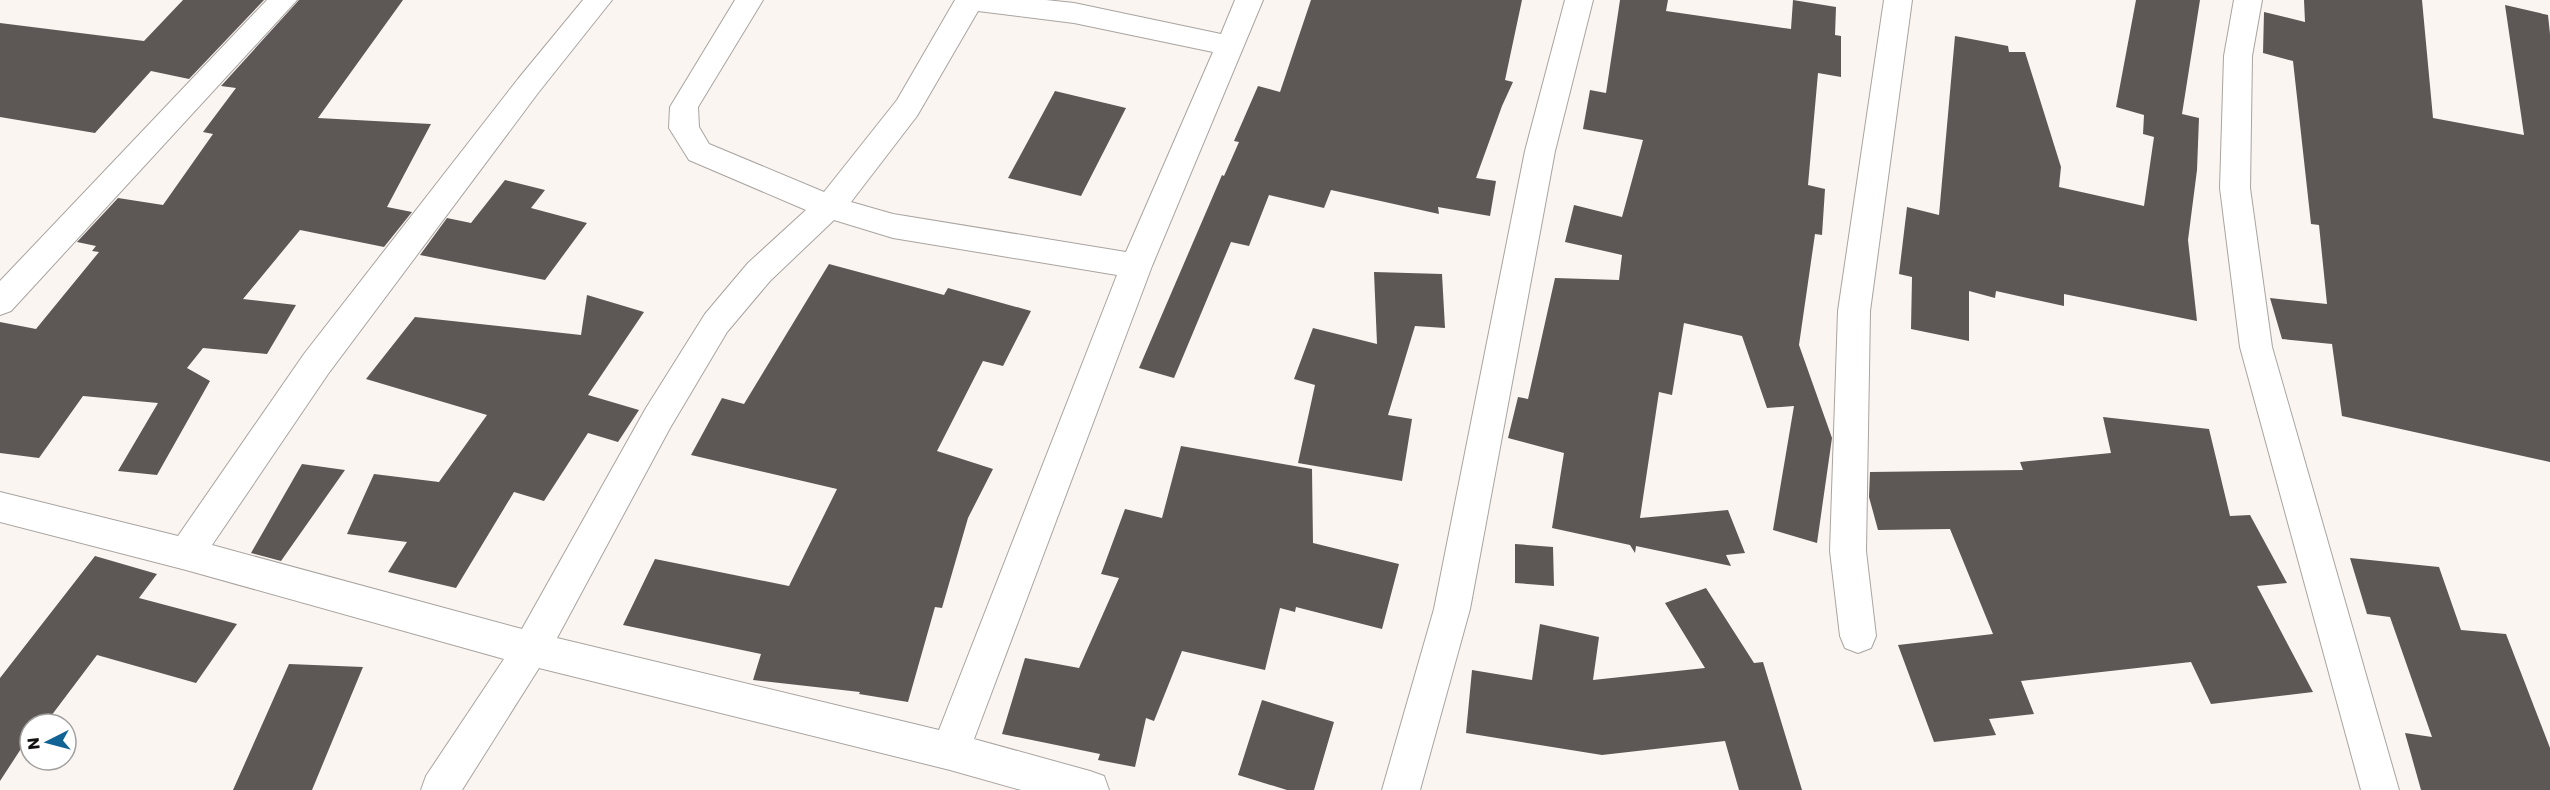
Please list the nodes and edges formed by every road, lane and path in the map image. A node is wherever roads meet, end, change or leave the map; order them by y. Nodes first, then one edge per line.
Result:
1 (284, 0) edge
2 (598, 0) edge
3 (749, 0) edge
4 (970, 0) edge
5 (1249, 0) edge
6 (1578, 0) edge
7 (1898, 0) edge
8 (2248, 0) edge
9 (1229, 46) junction
10 (829, 207) junction
11 (1136, 266) junction
12 (0, 302) edge
13 (0, 507) edge
14 (186, 554) junction
15 (1858, 636) dead end
16 (531, 649) junction
17 (950, 751) junction
18 (440, 790) edge
19 (1090, 790) edge
20 (1401, 790) edge
21 (2380, 790) edge

1 - 12 street
2 - 14 street
3 - 10 street
4 - 9 street
4 - 10 street
5 - 9 street
6 - 20 street
7 - 15 street
8 - 21 street
9 - 11 street
10 - 11 street
10 - 16 street
11 - 17 street
13 - 14 street
14 - 16 street
16 - 17 street
16 - 18 street
17 - 19 street

